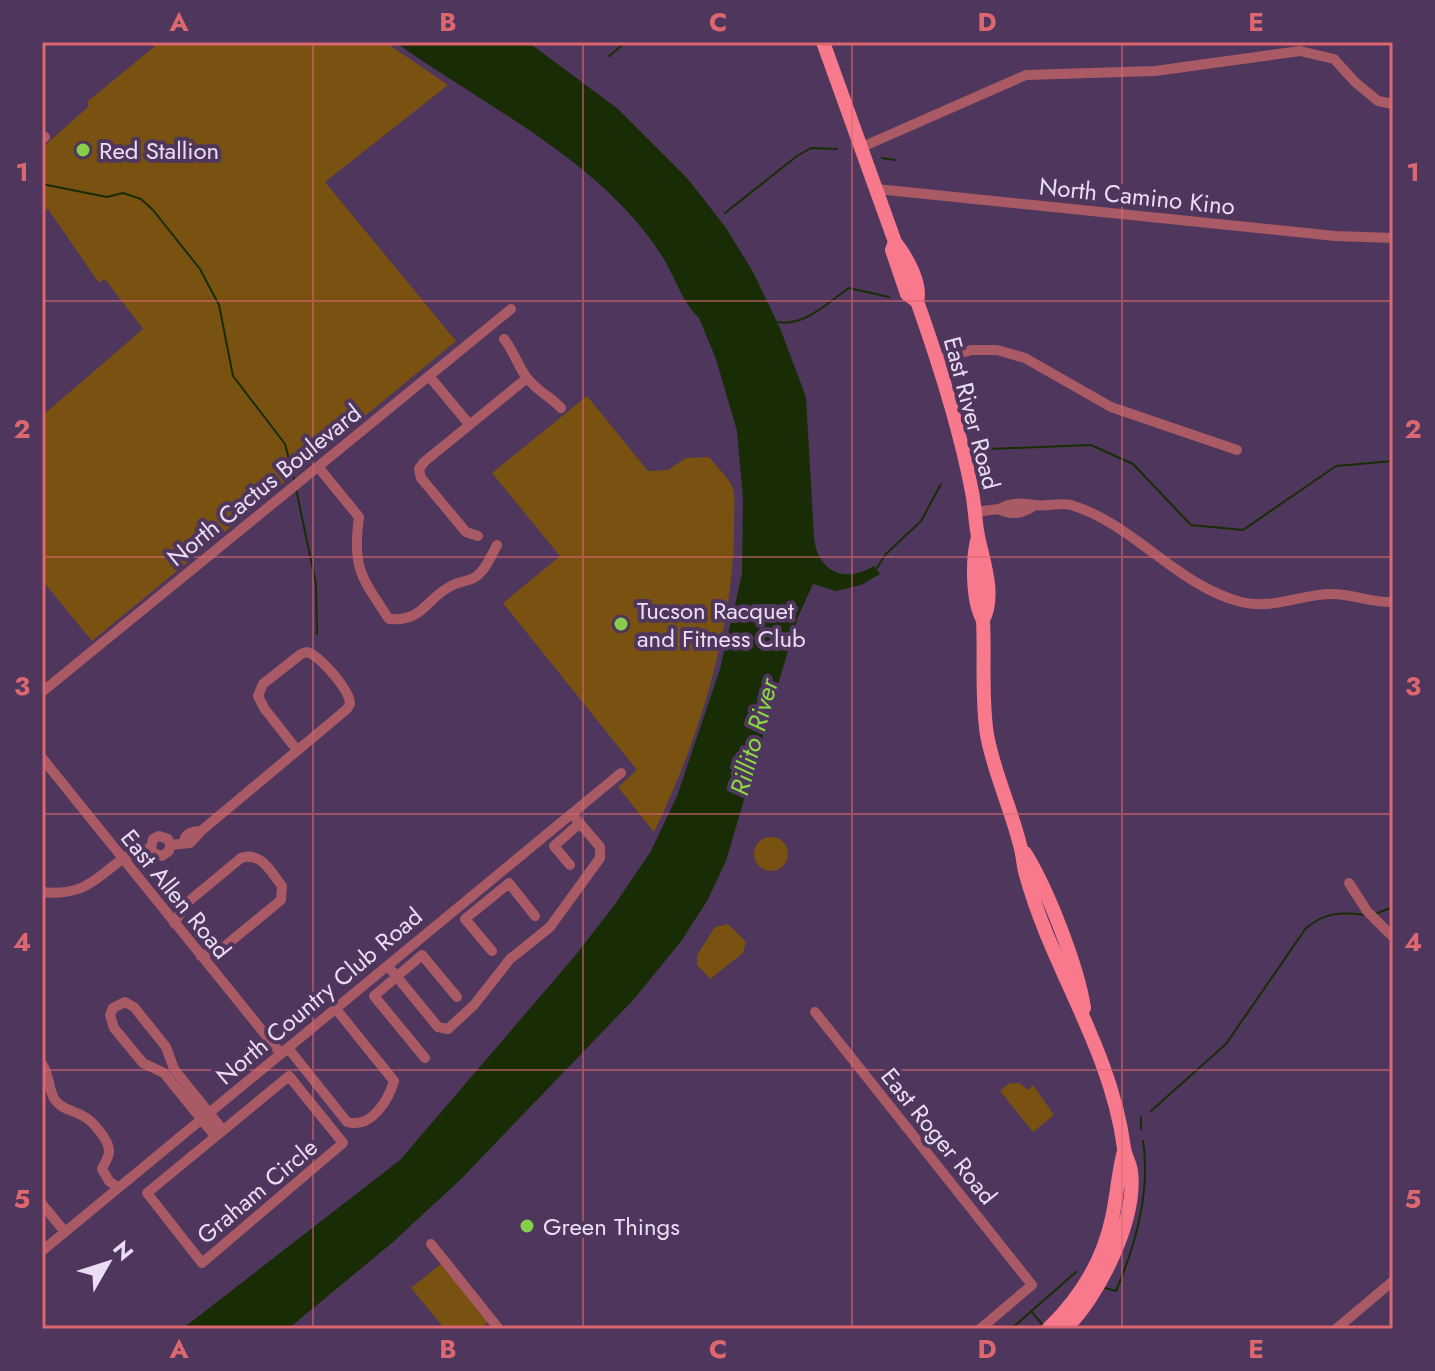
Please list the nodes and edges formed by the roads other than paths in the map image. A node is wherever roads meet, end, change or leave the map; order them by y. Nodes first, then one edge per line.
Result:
1 (823, 42) edge
2 (1393, 104) edge
3 (862, 147) junction
4 (877, 189) junction
5 (1393, 238) edge
6 (511, 309) dead end
7 (504, 339) dead end
8 (938, 360) junction
9 (429, 376) junction
10 (527, 378) junction
11 (561, 408) dead end
12 (469, 424) junction
13 (1237, 450) dead end
14 (319, 468) junction
15 (975, 512) junction
16 (478, 536) dead end
17 (497, 545) dead end
18 (1393, 602) edge
19 (42, 692) edge
20 (297, 750) junction
21 (42, 758) edge
22 (621, 773) dead end
23 (572, 814) junction
24 (580, 823) junction
25 (123, 860) junction
26 (570, 865) dead end
27 (1349, 883) dead end
28 (481, 889) junction
29 (42, 892) edge
30 (489, 900) junction
31 (535, 916) dead end
32 (174, 923) junction
33 (1393, 937) edge
34 (492, 951) dead end
35 (201, 956) junction
36 (388, 966) junction
37 (397, 977) junction
38 (457, 997) dead end
39 (336, 1009) junction
40 (815, 1012) dead end
41 (285, 1051) junction
42 (425, 1058) dead end
43 (42, 1064) edge
44 (206, 1116) junction
45 (219, 1132) junction
46 (1124, 1151) junction
47 (118, 1188) junction
48 (42, 1204) edge
49 (65, 1232) junction
50 (431, 1244) dead end
51 (42, 1251) edge
52 (1393, 1281) edge
53 (499, 1329) edge
54 (980, 1329) edge
55 (1048, 1329) edge
56 (1065, 1329) edge
57 (1336, 1329) edge

1 - 3 main road, East River Road
2 - 3 street
3 - 4 main road, East River Road
4 - 5 street, North Camino Kino
4 - 8 main road, East River Road
6 - 9 street, North Cactus Boulevard
7 - 10 street
8 - 13 street
8 - 15 main road, East River Road
9 - 12 street
9 - 14 street, North Cactus Boulevard
10 - 11 street
10 - 12 street
12 - 16 street
14 - 17 street
14 - 19 street, North Cactus Boulevard
15 - 18 street
15 - 46 main road, East River Road
20 - 20 street
20 - 25 street
21 - 25 street, East Allen Road
22 - 23 street, North Country Club Road
23 - 24 street
23 - 28 street, North Country Club Road
24 - 26 street
24 - 37 street
25 - 29 street
25 - 32 street, East Allen Road
27 - 33 street
28 - 30 street
28 - 36 street, North Country Club Road
30 - 31 street
30 - 34 street
32 - 35 street, East Allen Road
32 - 35 street
35 - 41 street, East Allen Road
36 - 37 street
36 - 39 street, North Country Club Road
37 - 38 street
37 - 42 street
39 - 41 street, North Country Club Road
39 - 41 street, East Allen Road
40 - 54 street, East Roger Road
41 - 44 street, North Country Club Road
43 - 47 street
44 - 44 street
44 - 45 street
44 - 47 street, North Country Club Road
45 - 45 street, Graham Circle
46 - 55 main road, East River Road
46 - 56 main road, East River Road
47 - 49 street, North Country Club Road
48 - 49 street
49 - 51 street, North Country Club Road
50 - 53 street
52 - 57 street

